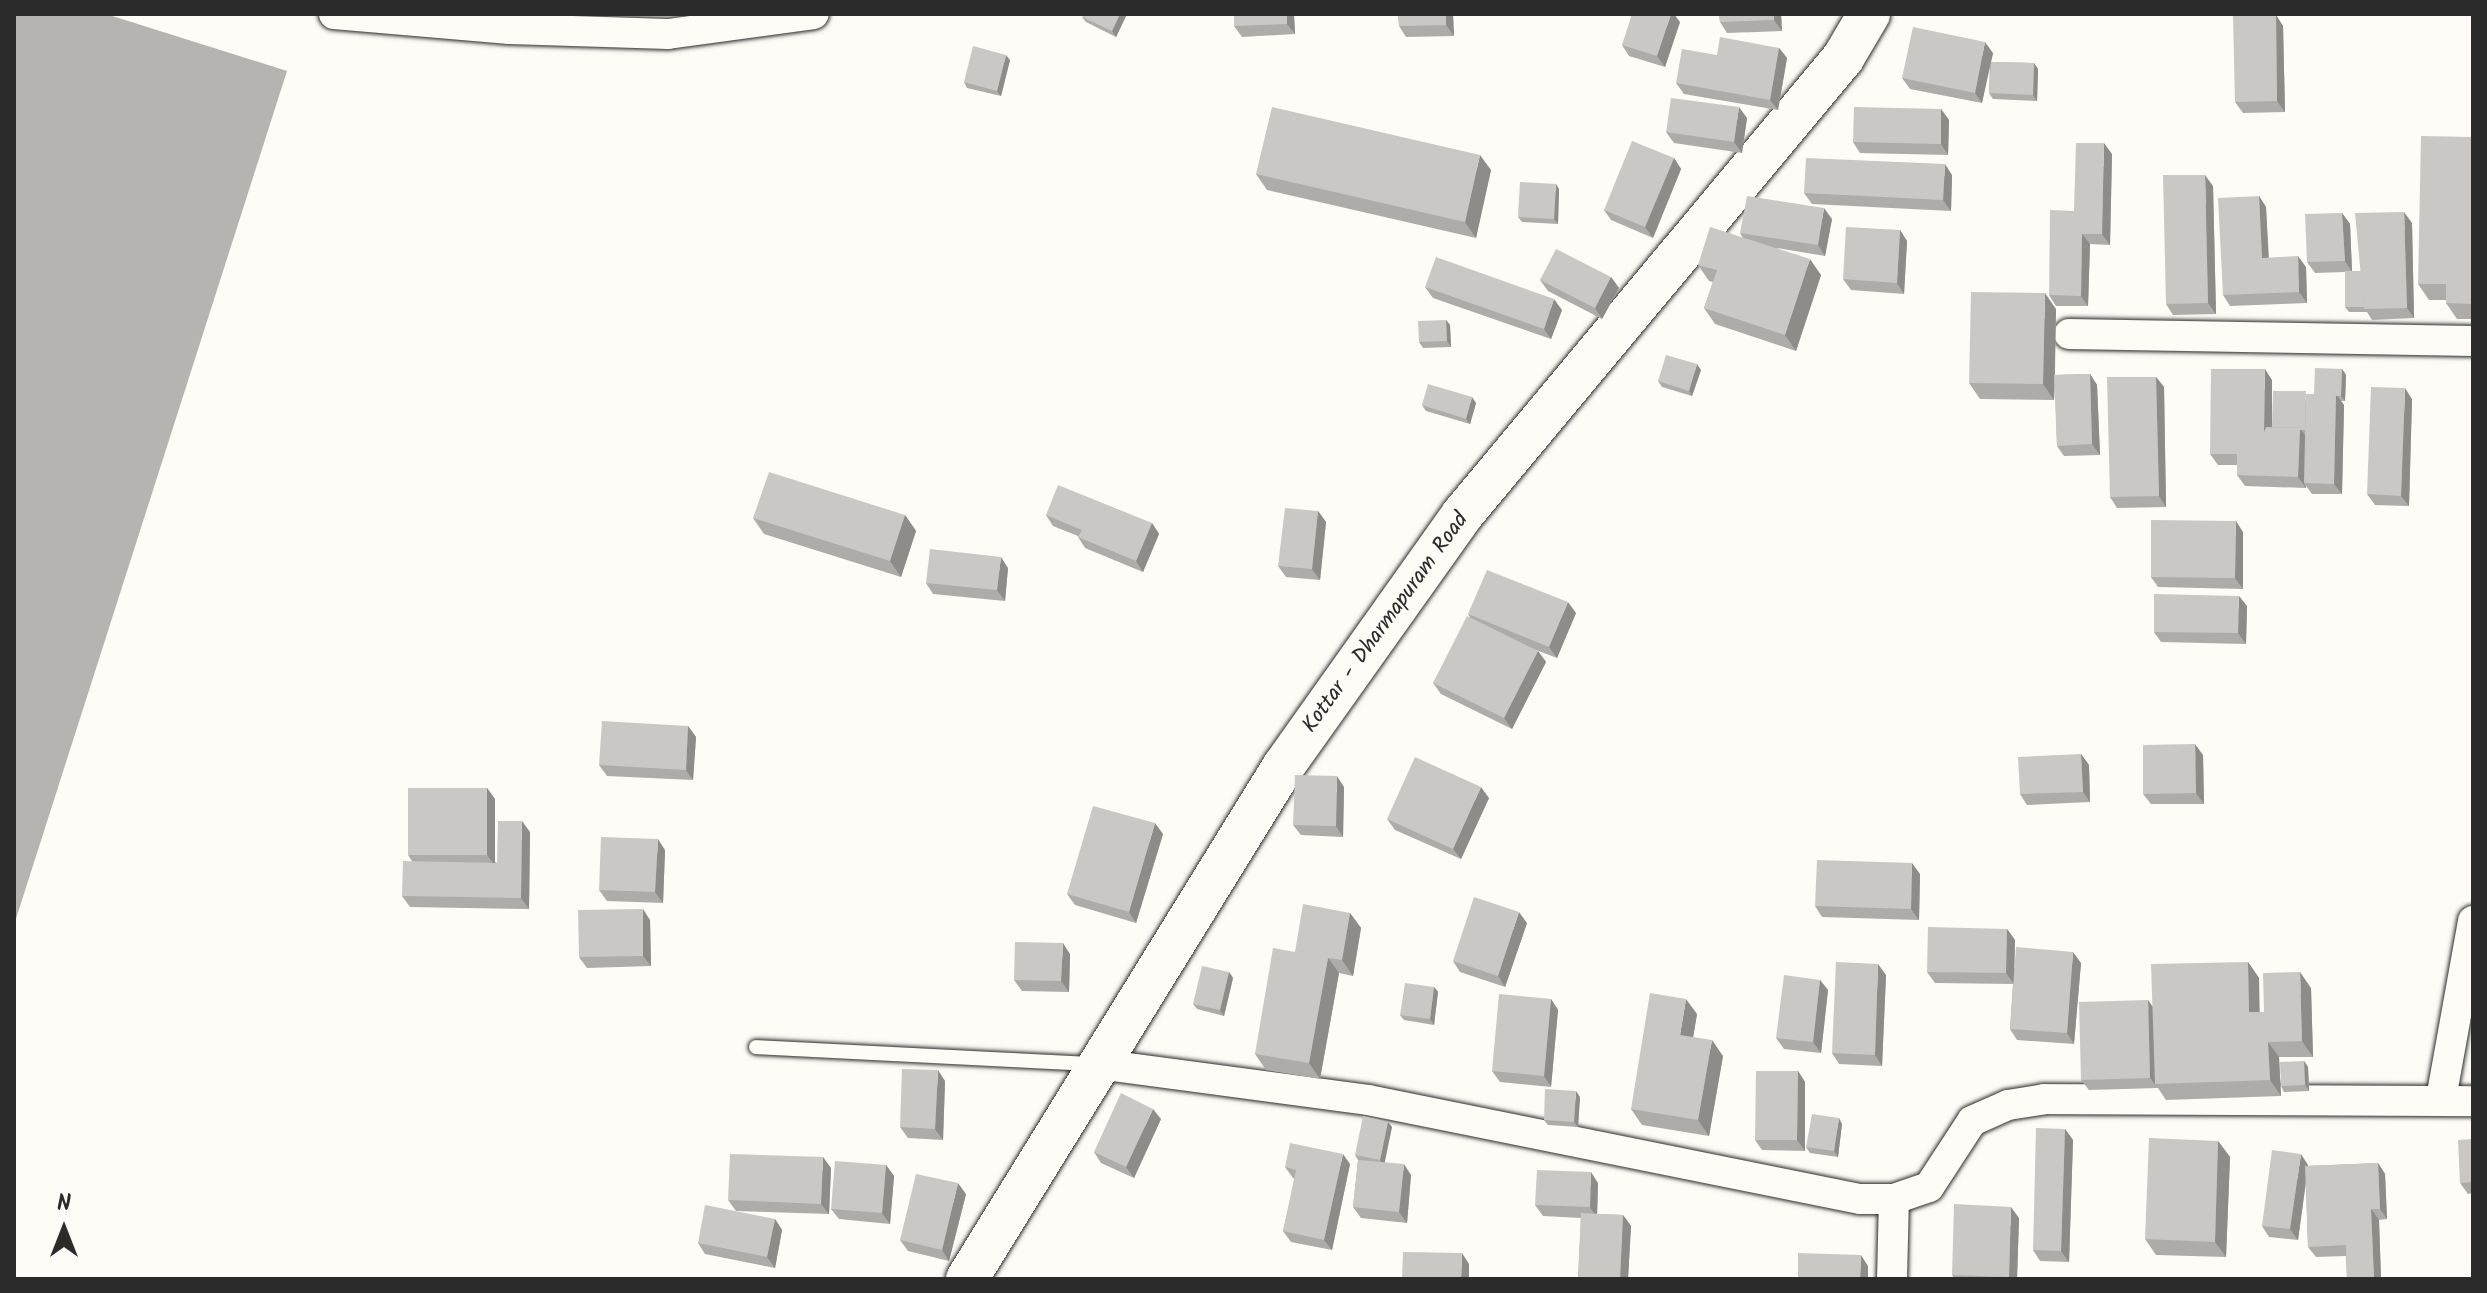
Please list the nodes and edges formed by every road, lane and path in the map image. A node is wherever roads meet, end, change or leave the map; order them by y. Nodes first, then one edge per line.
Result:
1 (334, 14) edge
2 (814, 14) edge
3 (1869, 14) edge
4 (2069, 334) dead end
5 (2473, 341) edge
6 (2473, 921) edge
7 (756, 1047) dead end
8 (1099, 1064) junction
9 (2441, 1099) junction
10 (2473, 1101) edge
11 (1894, 1199) junction
12 (967, 1279) edge
13 (1892, 1279) edge

1 - 2 street
3 - 8 main road, Kottar - Dharmapuram Road
4 - 5 street
6 - 9 street
7 - 8 lane
8 - 11 street
8 - 12 main road, Kottar - Dharmapuram Road
9 - 10 street
9 - 11 street
11 - 13 street

